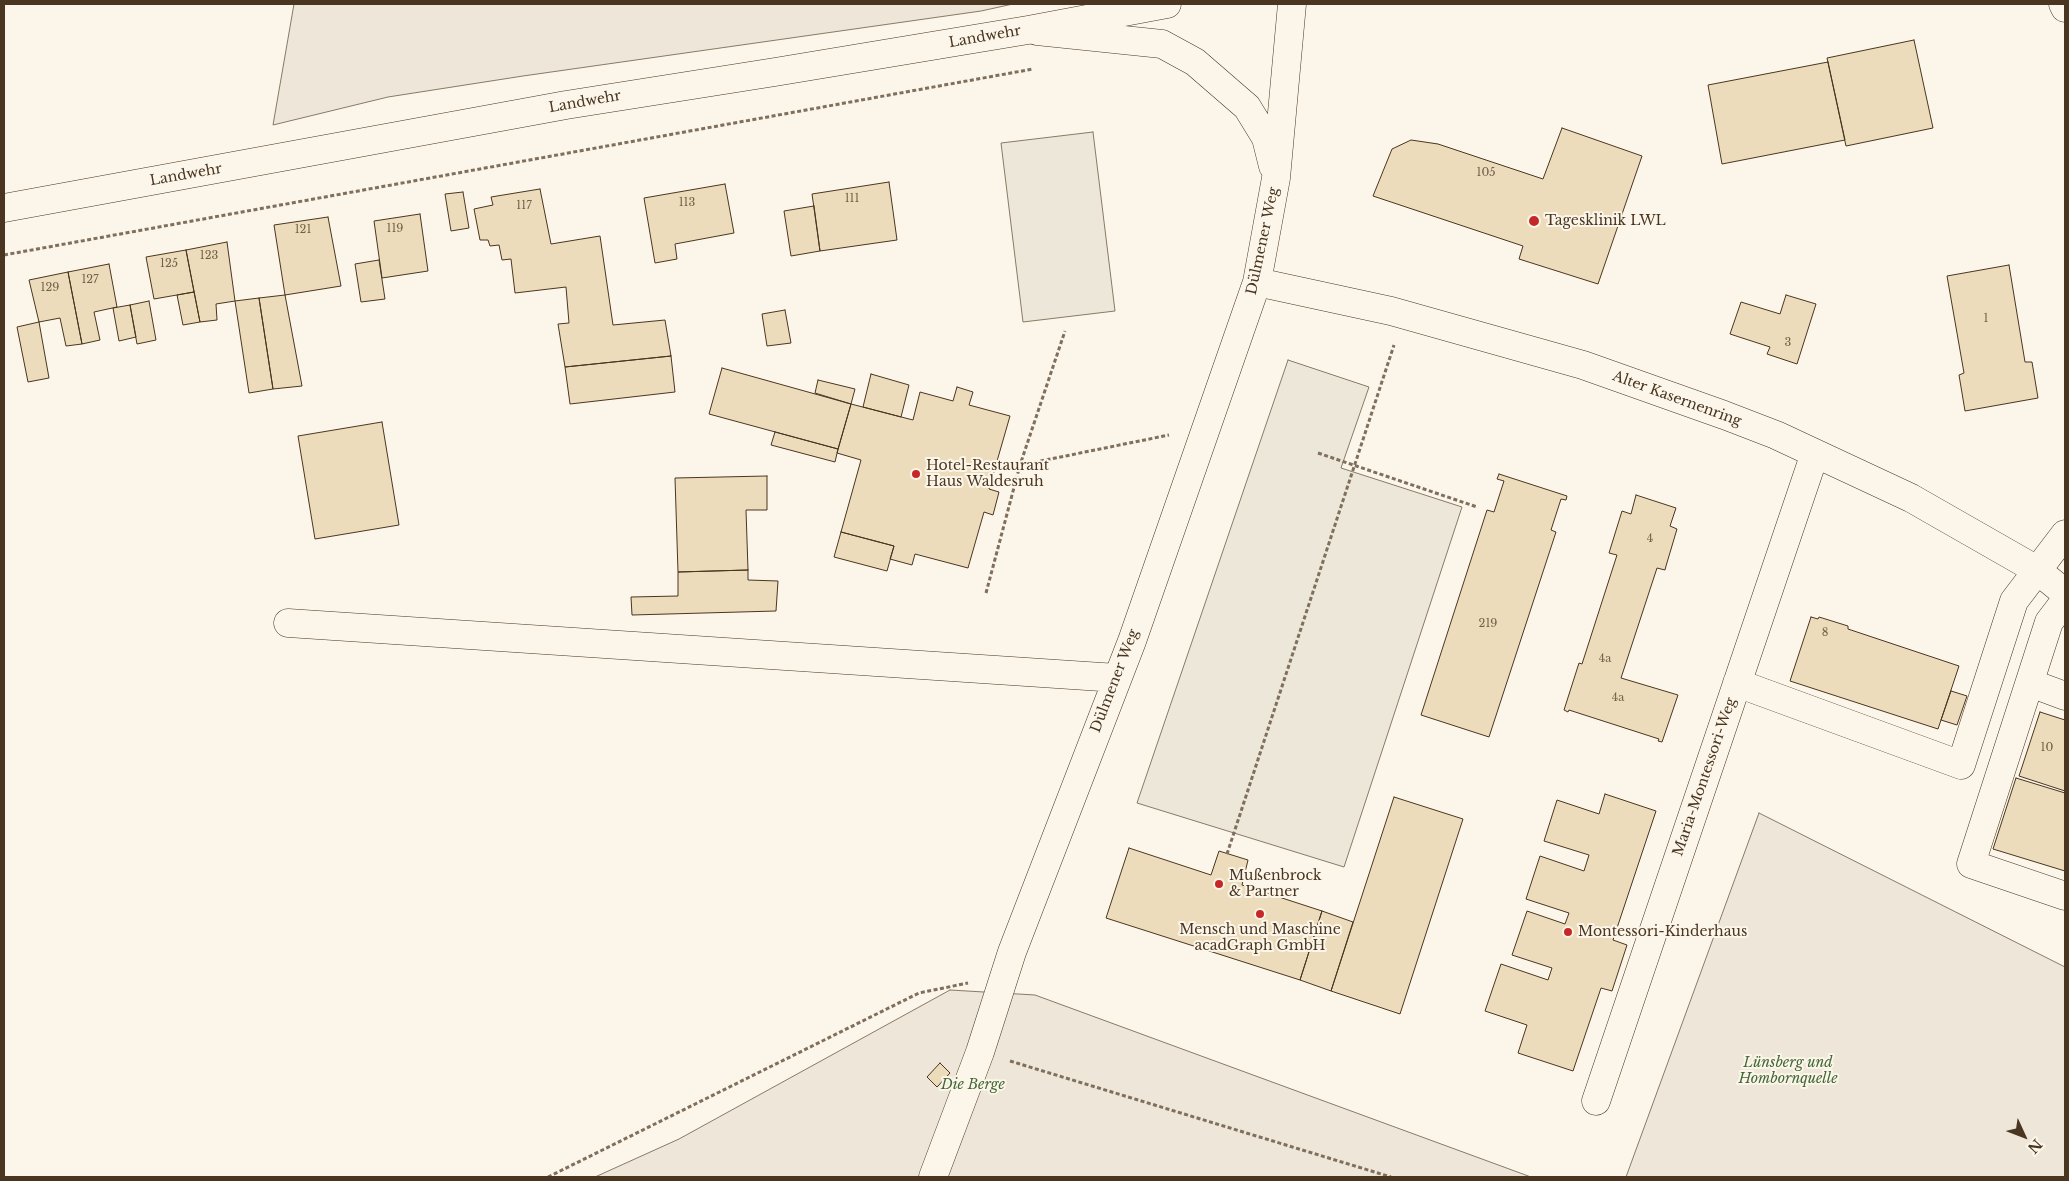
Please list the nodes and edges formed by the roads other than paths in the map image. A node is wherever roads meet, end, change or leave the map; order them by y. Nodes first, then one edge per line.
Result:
1 (1167, 4) edge
2 (1292, 4) edge
3 (2063, 4) edge
4 (2065, 8) edge
5 (1028, 30) junction
6 (1276, 178) junction
7 (4, 208) edge
8 (1257, 282) junction
9 (1815, 453) junction
10 (2065, 534) edge
11 (2037, 570) junction
12 (2065, 593) edge
13 (2065, 601) edge
14 (288, 623) dead end
15 (1117, 678) junction
16 (1737, 683) junction
17 (2030, 683) junction
18 (2065, 696) edge
19 (2065, 896) edge
20 (1596, 1101) dead end
21 (933, 1177) edge

1 - 5 street, Landwehr
2 - 6 street, Dülmener Weg
3 - 4 street
5 - 6 street, Dülmener Weg
5 - 7 street, Landwehr
6 - 8 street, Dülmener Weg
8 - 9 street, Alter Kasernenring
8 - 15 street, Dülmener Weg
9 - 11 street, Alter Kasernenring
9 - 16 street, Maria-Montessori-Weg
10 - 11 street
11 - 12 street, Alter Kasernenring
11 - 16 street
13 - 17 street
14 - 15 street
15 - 21 street, Dülmener Weg
16 - 20 street, Maria-Montessori-Weg
17 - 18 street
17 - 19 street

